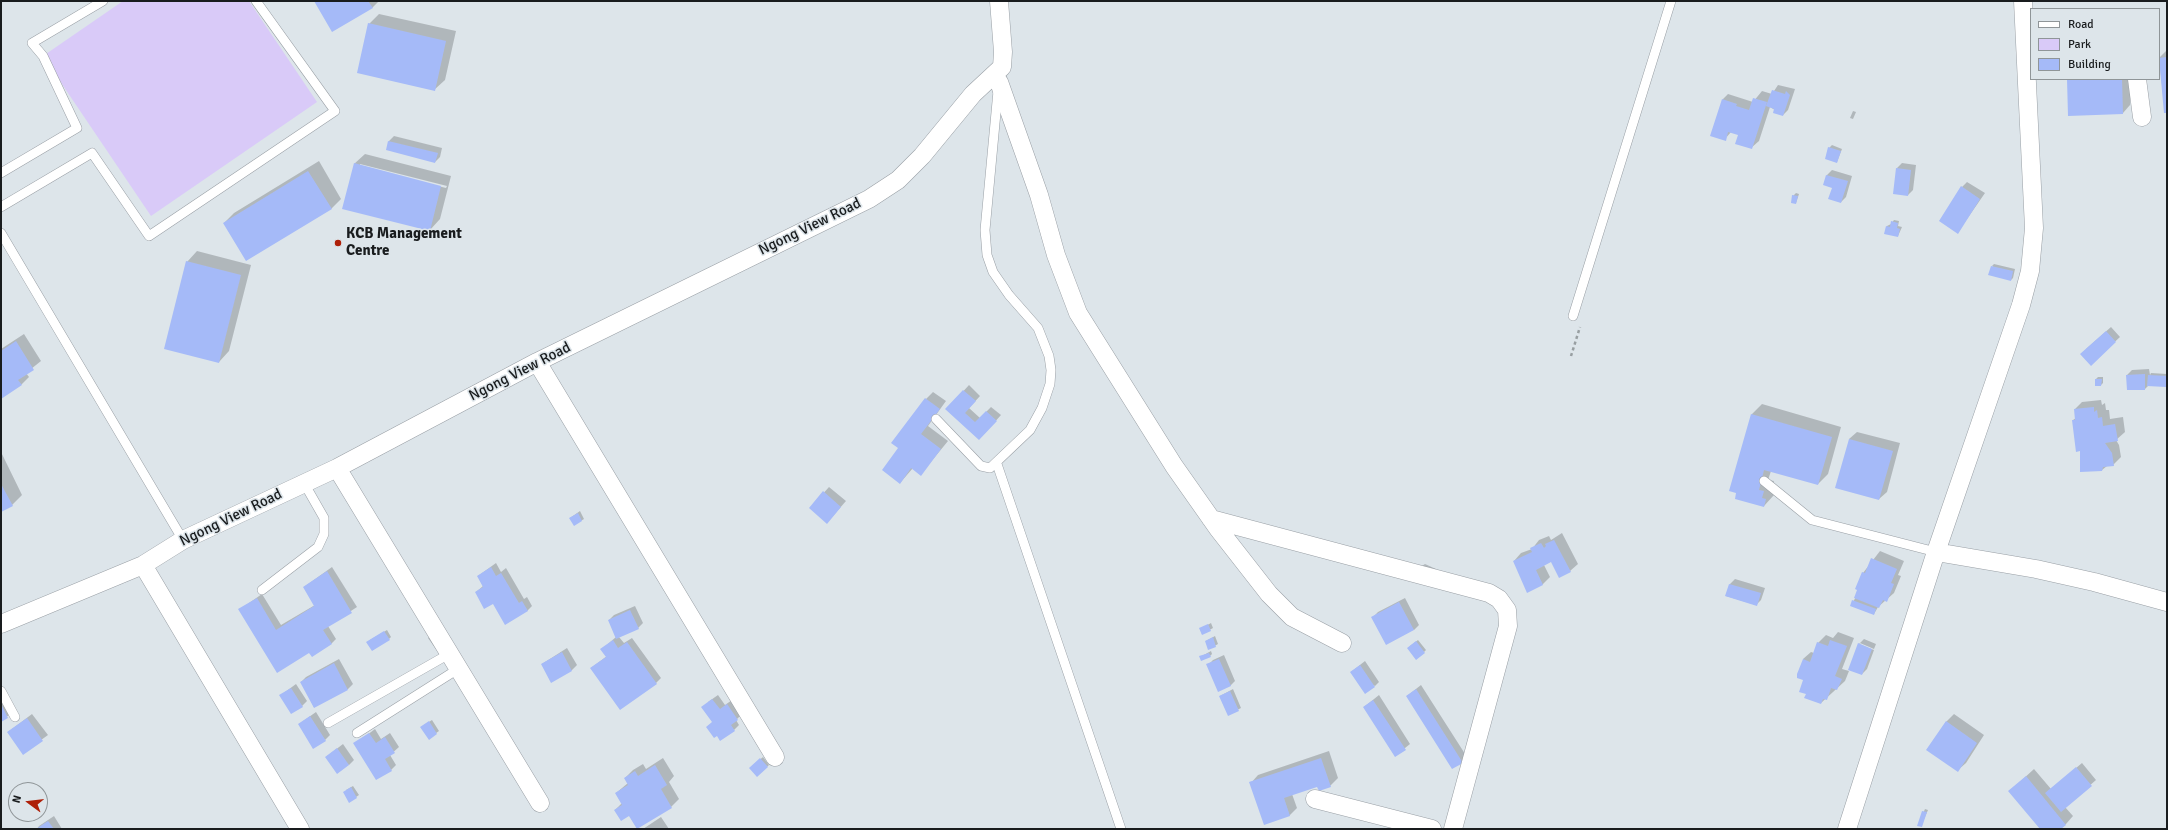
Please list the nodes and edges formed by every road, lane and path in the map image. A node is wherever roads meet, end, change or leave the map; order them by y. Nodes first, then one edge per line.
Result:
1 (103, 1) edge
2 (256, 1) edge
3 (1000, 1) edge
4 (1671, 1) edge
5 (2023, 1) edge
6 (2028, 24) edge
7 (1000, 75) junction
8 (2137, 80) edge
9 (2142, 117) dead end
10 (1, 174) edge
11 (1, 207) edge
12 (1, 233) edge
13 (1573, 316) dead end
14 (538, 362) junction
15 (936, 419) dead end
16 (996, 464) junction
17 (337, 468) junction
18 (1764, 481) dead end
19 (304, 483) junction
20 (1211, 518) junction
21 (183, 540) junction
22 (1936, 552) junction
23 (143, 565) junction
24 (262, 590) dead end
25 (2167, 602) edge
26 (1, 624) edge
27 (1342, 643) dead end
28 (449, 654) junction
29 (458, 669) junction
30 (1, 690) edge
31 (15, 716) dead end
32 (328, 723) dead end
33 (357, 733) dead end
34 (775, 757) dead end
35 (1316, 799) dead end
36 (540, 803) dead end
37 (300, 829) edge
38 (1121, 829) edge
39 (1432, 829) edge
40 (1453, 829) edge
41 (1847, 829) edge

1 - 10 lane
2 - 11 lane
3 - 7 street
4 - 13 lane
5 - 6 street
6 - 22 street
7 - 14 street, Ngong View Road
7 - 16 lane
7 - 20 street
8 - 9 street
12 - 21 lane
14 - 17 street, Ngong View Road
14 - 34 street
15 - 16 lane
16 - 38 lane
17 - 19 street, Ngong View Road
17 - 28 street
18 - 22 lane
19 - 21 street, Ngong View Road
19 - 24 lane
20 - 27 street
20 - 40 street
21 - 23 street, Ngong View Road
22 - 25 street
22 - 41 street
23 - 26 street, Ngong View Road
23 - 37 street
28 - 29 street
28 - 32 lane
29 - 33 lane
29 - 36 street
30 - 31 lane
35 - 39 street

